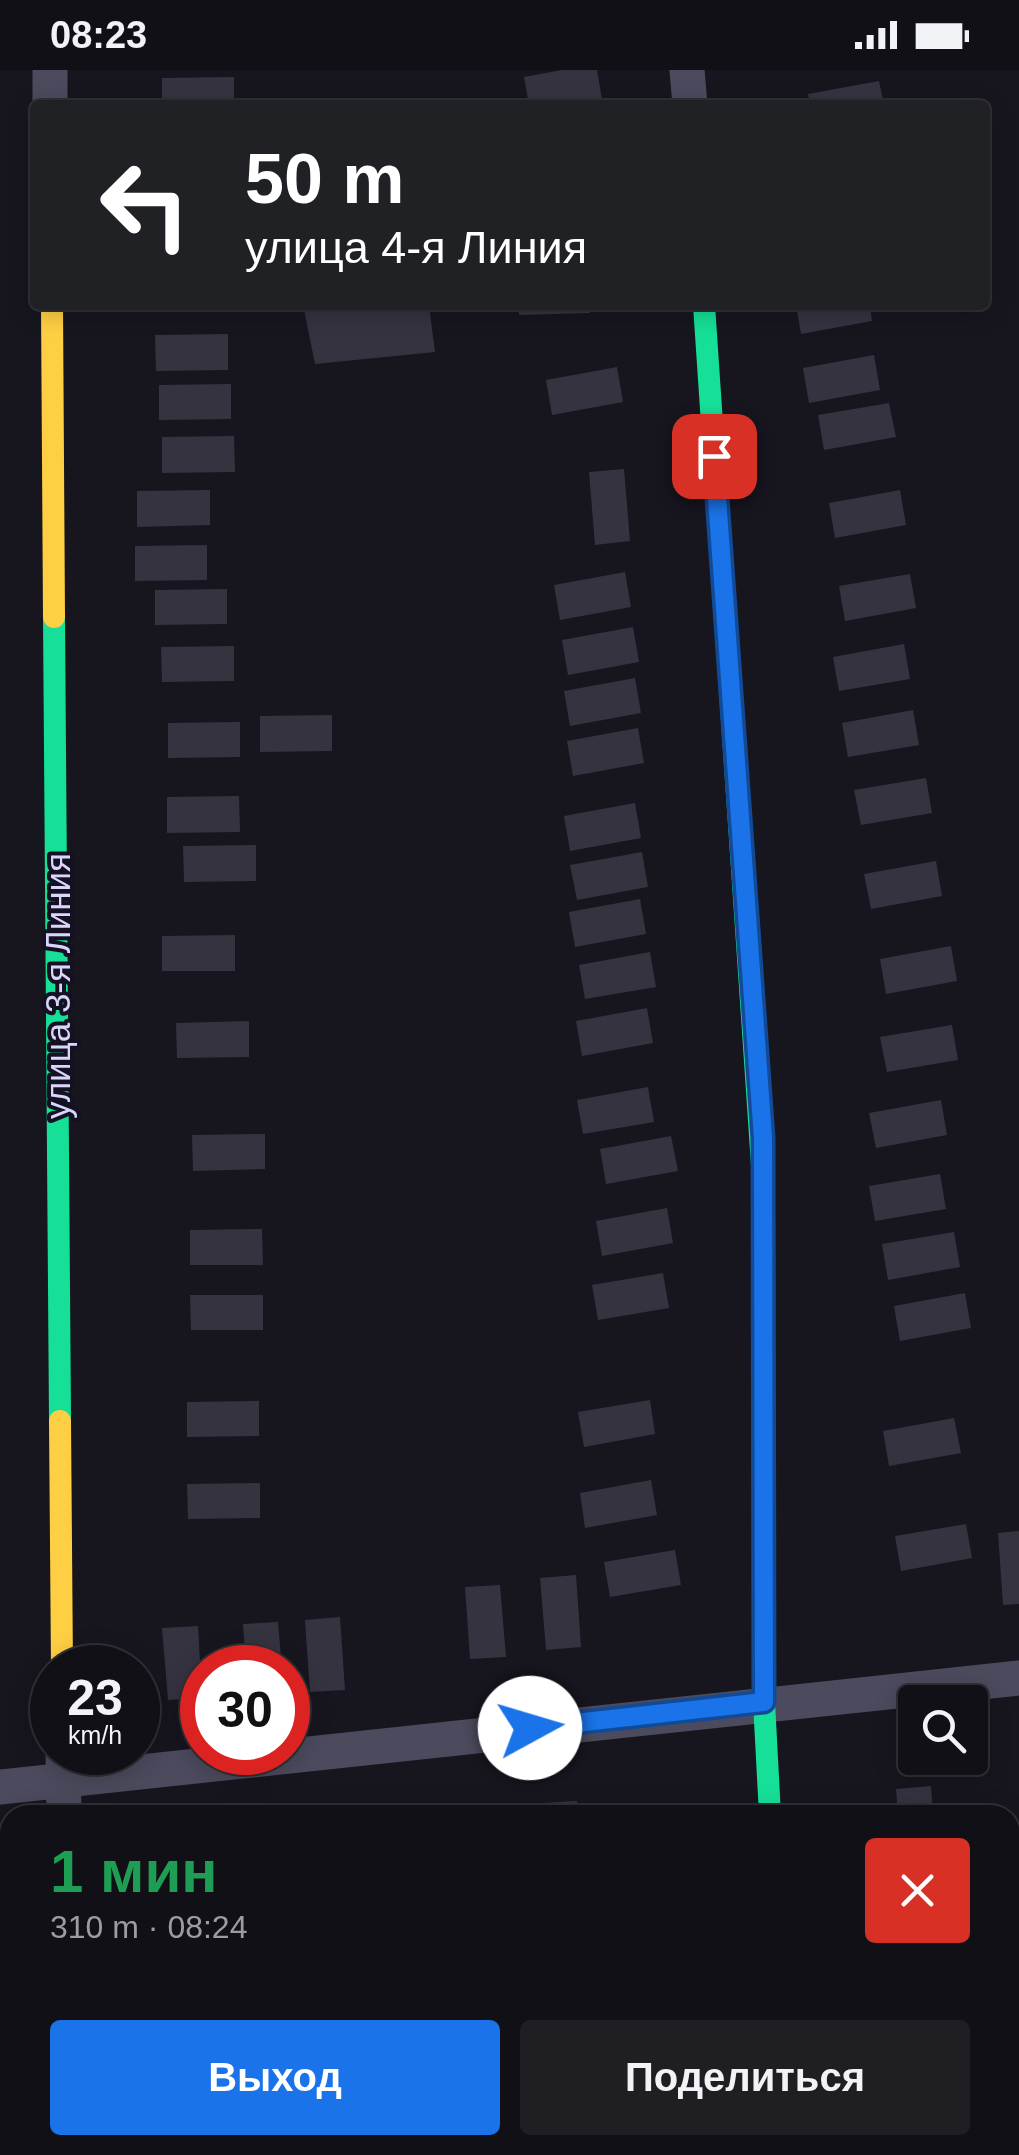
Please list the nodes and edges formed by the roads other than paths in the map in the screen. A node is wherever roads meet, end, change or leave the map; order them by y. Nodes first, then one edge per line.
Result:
1 (50, 70) edge
2 (688, 70) edge
3 (50, 100) edge
4 (690, 100) edge
5 (52, 310) edge
6 (704, 310) edge
7 (62, 1645) edge
8 (1019, 1678) edge
9 (764, 1702) junction
10 (63, 1783) edge
11 (0, 1787) edge
12 (769, 1805) edge

1 - 3 street
2 - 4 street
5 - 7 street, улица 3-я Линия
6 - 9 street
8 - 9 street
9 - 10 street
9 - 12 street
10 - 11 street

